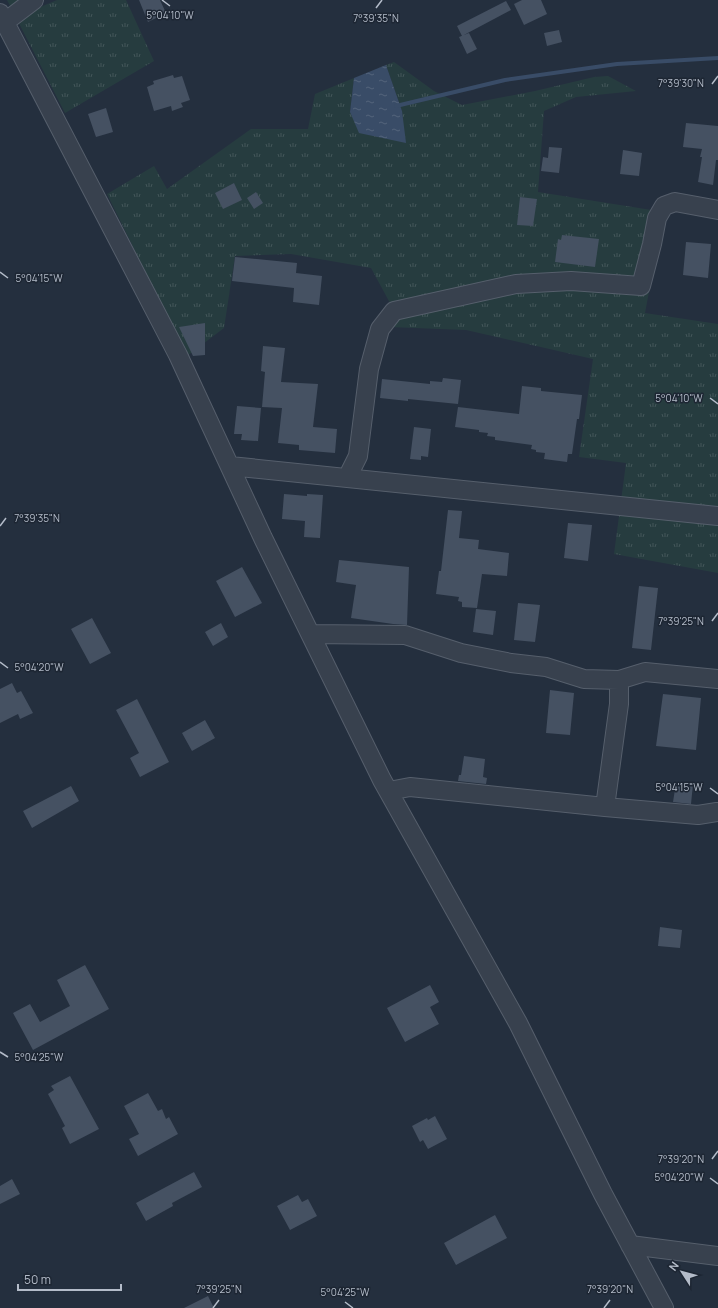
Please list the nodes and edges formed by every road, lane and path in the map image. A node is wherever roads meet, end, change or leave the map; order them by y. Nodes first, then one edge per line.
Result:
1 (34, 0) edge
2 (2, 17) edge
3 (718, 210) edge
4 (230, 466) junction
5 (347, 478) junction
6 (718, 516) edge
7 (311, 634) junction
8 (718, 679) edge
9 (619, 680) junction
10 (389, 791) junction
11 (606, 807) junction
12 (717, 812) edge
13 (630, 1245) junction
14 (718, 1256) edge
15 (664, 1308) edge

1 - 2 street
2 - 4 street
3 - 5 street
4 - 5 street
4 - 7 street
5 - 6 street
7 - 9 street
7 - 10 street
8 - 9 street
9 - 11 street
10 - 11 street
10 - 13 street
11 - 12 street
13 - 14 street
13 - 15 street

